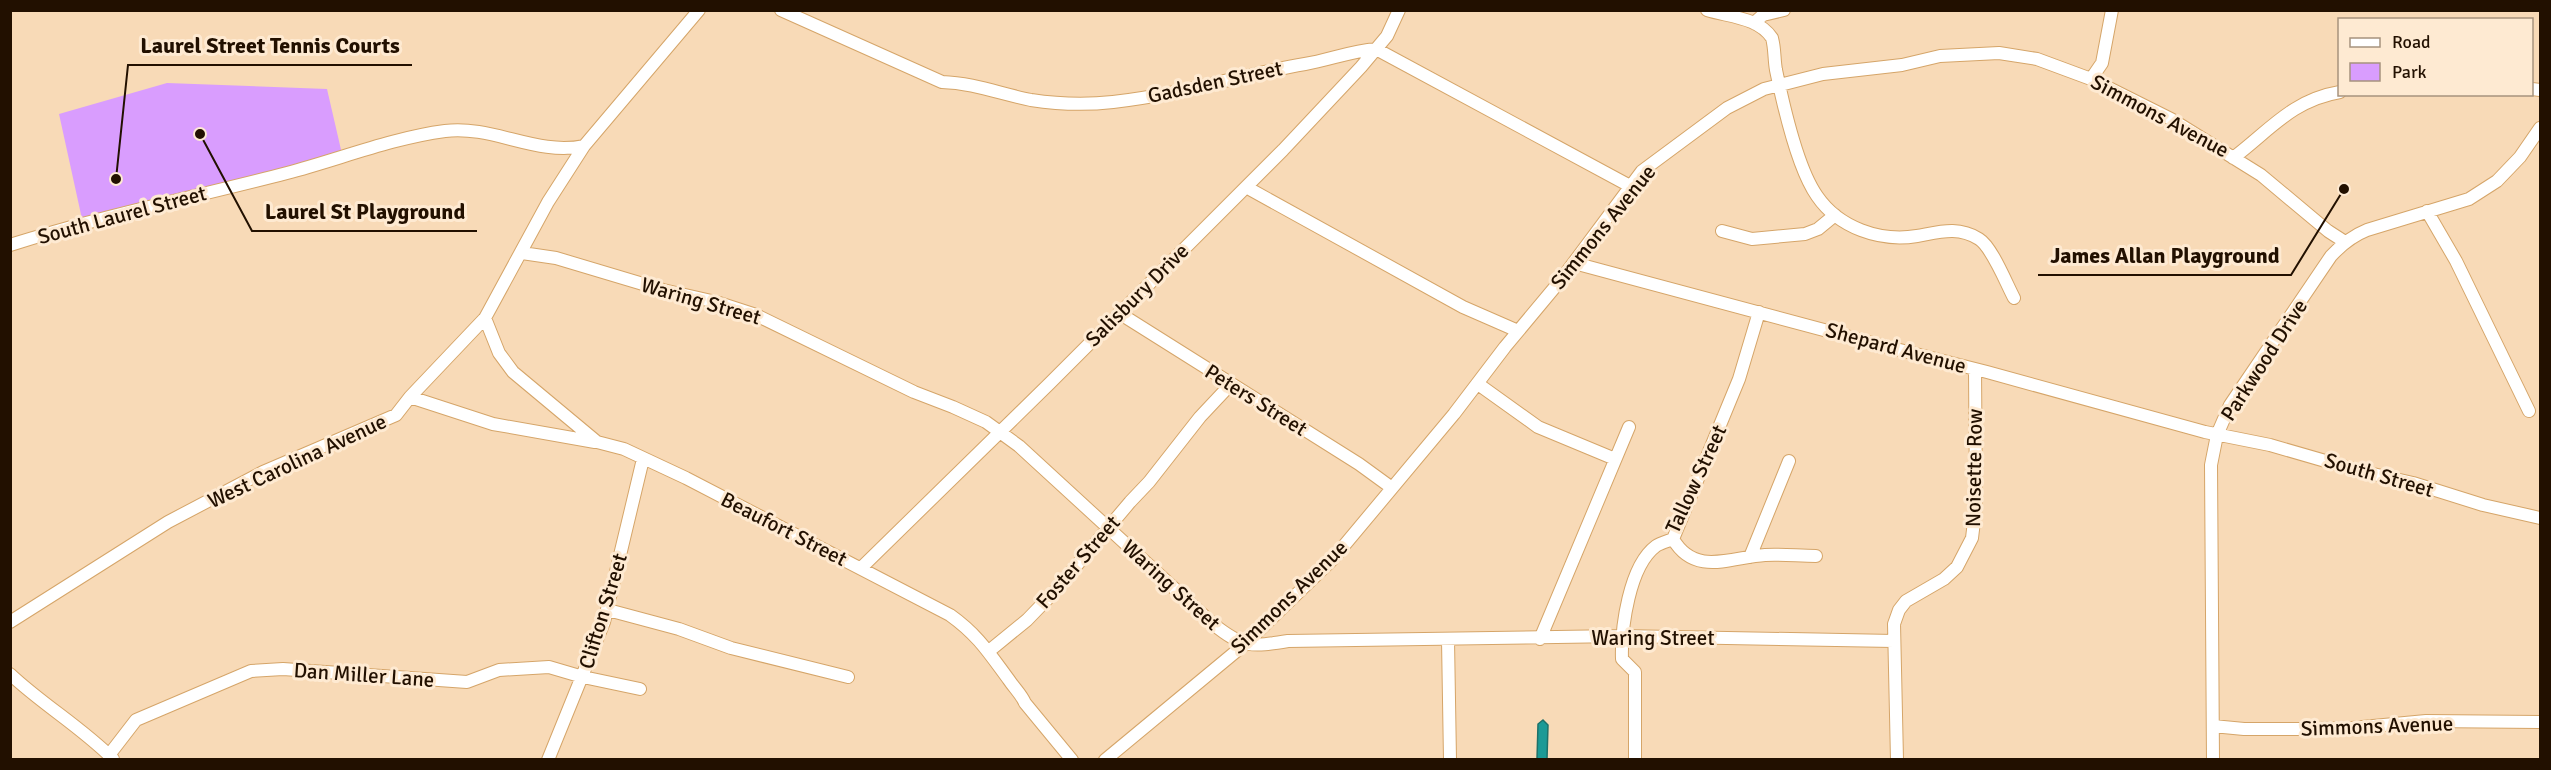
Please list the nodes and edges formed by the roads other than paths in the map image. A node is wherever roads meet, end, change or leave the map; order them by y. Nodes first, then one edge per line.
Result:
1 (699, 10) edge
2 (782, 10) edge
3 (1399, 10) edge
4 (1707, 10) edge
5 (1784, 10) edge
6 (2112, 10) edge
7 (1754, 23) junction
8 (1376, 49) junction
9 (2091, 79) junction
10 (1779, 84) junction
11 (2338, 92) edge
12 (2541, 128) edge
13 (584, 146) junction
14 (2233, 158) junction
15 (1630, 186) junction
16 (1246, 187) junction
17 (2427, 212) junction
18 (1835, 215) junction
19 (1722, 231) dead end
20 (2344, 243) junction
21 (10, 245) edge
22 (522, 253) junction
23 (1574, 263) junction
24 (2014, 298) dead end
25 (1759, 312) junction
26 (1119, 313) junction
27 (485, 318) junction
28 (1518, 331) junction
29 (1975, 369) junction
30 (1231, 384) junction
31 (1478, 384) junction
32 (410, 397) junction
33 (2529, 411) dead end
34 (1629, 427) dead end
35 (1001, 432) junction
36 (2217, 435) junction
37 (597, 442) junction
38 (643, 459) junction
39 (1615, 459) junction
40 (1789, 461) dead end
41 (1392, 488) junction
42 (2541, 518) edge
43 (1108, 530) junction
44 (1673, 539) junction
45 (1816, 556) dead end
46 (1750, 557) junction
47 (861, 568) junction
48 (608, 610) junction
49 (10, 622) edge
50 (1622, 636) junction
51 (1540, 639) junction
52 (1448, 640) junction
53 (1894, 641) junction
54 (1245, 644) junction
55 (989, 651) junction
56 (10, 674) edge
57 (583, 677) junction
58 (849, 678) dead end
59 (640, 689) dead end
60 (2541, 722) edge
61 (2213, 726) junction
62 (111, 757) edge
63 (548, 759) edge
64 (1072, 759) edge
65 (1105, 759) edge
66 (1450, 759) edge
67 (1635, 759) edge
68 (1897, 759) edge
69 (2213, 759) edge

1 - 13 street, West Carolina Avenue
2 - 8 street, Gadsden Street
3 - 8 street, Salisbury Drive
4 - 7 street
5 - 7 street
6 - 9 street
7 - 10 street
8 - 15 street
8 - 16 street, Salisbury Drive
9 - 10 street, Simmons Avenue
9 - 14 street, Simmons Avenue
10 - 15 street, Simmons Avenue
10 - 18 street
11 - 14 street, Simmons Avenue
12 - 17 street, Parkwood Drive
13 - 21 street, South Laurel Street
13 - 22 street, West Carolina Avenue
14 - 20 street
15 - 23 street, Simmons Avenue
16 - 26 street, Salisbury Drive
16 - 28 street
17 - 20 street, Parkwood Drive
17 - 33 street
18 - 19 street
18 - 24 street
20 - 36 street, Parkwood Drive
22 - 27 street, West Carolina Avenue
22 - 35 street, Waring Street
23 - 25 street, Shepard Avenue
23 - 28 street, Simmons Avenue
25 - 29 street, Shepard Avenue
25 - 44 street, Tallow Street
26 - 30 street, Peters Street
26 - 35 street, Salisbury Drive
27 - 32 street, West Carolina Avenue
27 - 37 street, Beaufort Street
28 - 31 street, Simmons Avenue
29 - 36 street, Shepard Avenue
29 - 53 street, Noisette Row
30 - 41 street, Peters Street
30 - 43 street, Foster Street
31 - 39 street
31 - 41 street, Simmons Avenue
32 - 37 street
32 - 49 street, West Carolina Avenue
34 - 39 street
35 - 43 street, Waring Street
35 - 47 street, Salisbury Drive
36 - 42 street, South Street
36 - 61 street, Parkwood Drive
37 - 38 street, Beaufort Street
38 - 47 street, Beaufort Street
38 - 48 street, Clifton Street
39 - 51 street
40 - 46 street
41 - 54 street, Simmons Avenue
43 - 54 street, Waring Street
43 - 55 street, Foster Street
44 - 46 street
44 - 50 street, Tallow Street
45 - 46 street
47 - 55 street, Beaufort Street
48 - 57 street, Clifton Street
48 - 58 street
50 - 51 street, Waring Street
50 - 53 street, Waring Street
50 - 67 street
51 - 52 street, Waring Street
52 - 54 street, Waring Street
52 - 66 street
53 - 68 street, Noisette Row
54 - 65 street, Simmons Avenue
55 - 64 street, Beaufort Street
56 - 62 street
57 - 59 street, Dan Miller Lane
57 - 62 street, Dan Miller Lane
57 - 63 street, Clifton Street
60 - 61 street, Simmons Avenue
61 - 69 street, Parkwood Drive

